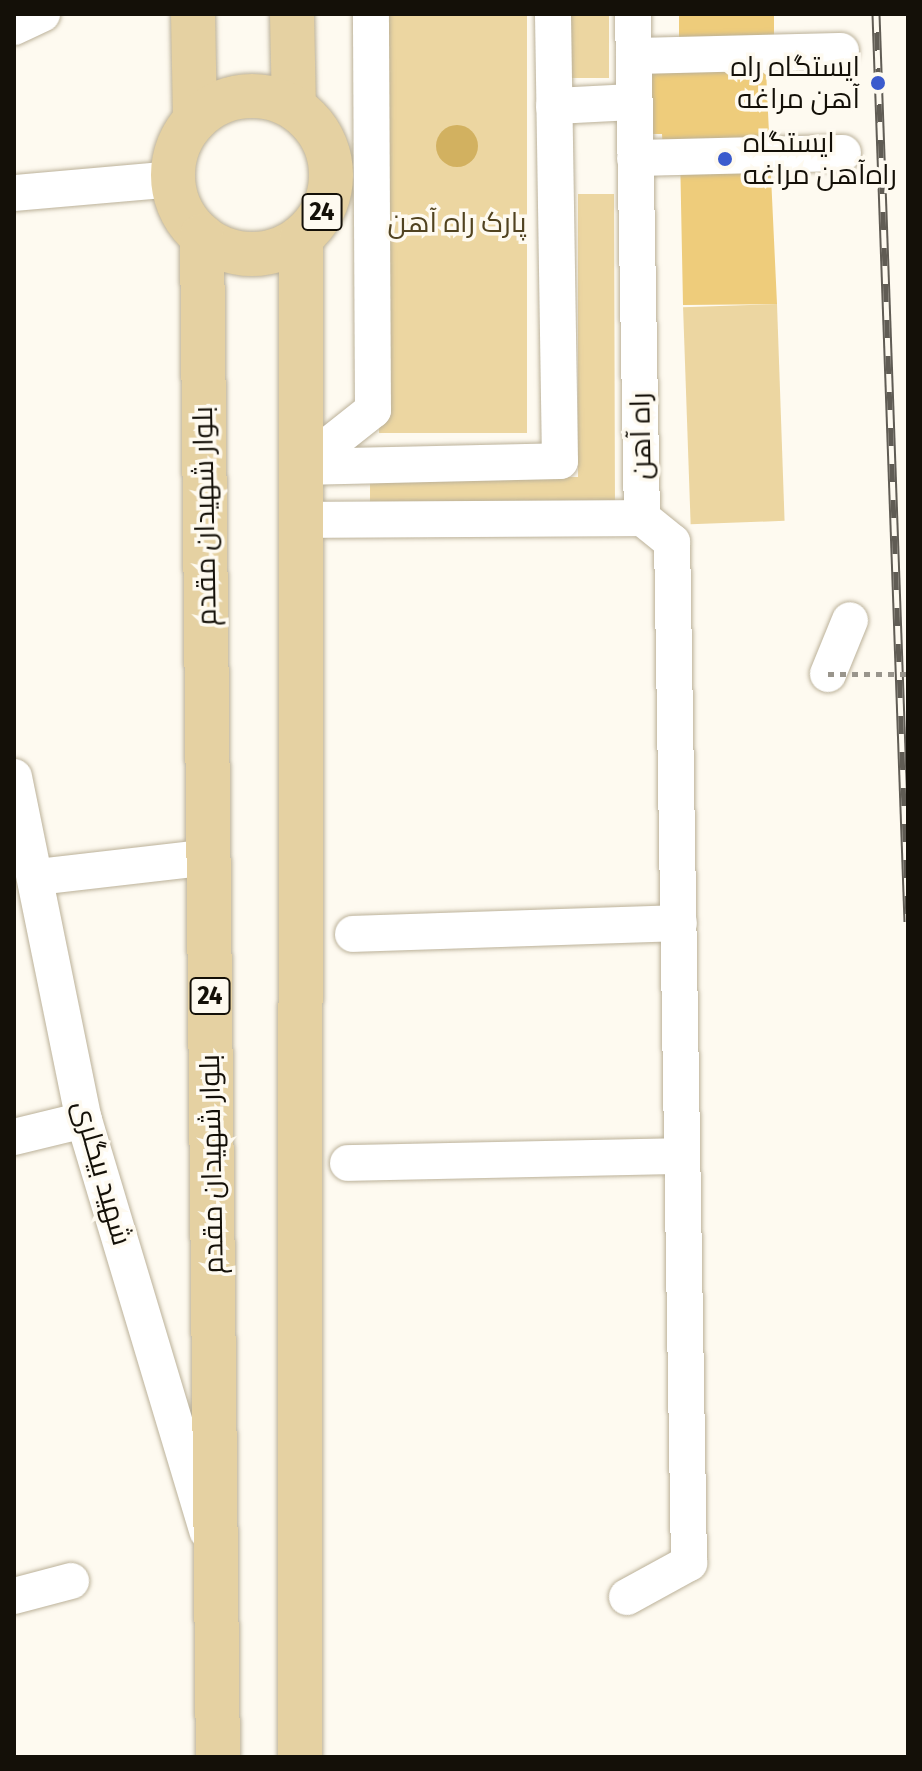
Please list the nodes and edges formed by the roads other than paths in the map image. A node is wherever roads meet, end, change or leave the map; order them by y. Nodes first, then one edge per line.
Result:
1 (42, 14) edge
2 (193, 14) edge
3 (292, 14) edge
4 (371, 14) edge
5 (553, 14) edge
6 (633, 14) edge
7 (14, 27) edge
8 (841, 51) dead end
9 (634, 56) junction
10 (634, 102) junction
11 (554, 106) junction
12 (294, 107) junction
13 (195, 120) junction
14 (843, 153) dead end
15 (635, 158) junction
16 (173, 179) junction
17 (14, 193) edge
18 (202, 236) junction
19 (301, 238) junction
20 (301, 467) junction
21 (642, 518) junction
22 (301, 520) junction
23 (850, 620) dead end
24 (828, 674) road end
25 (14, 777) edge
26 (209, 857) junction
27 (37, 877) junction
28 (679, 923) junction
29 (353, 934) dead end
30 (84, 1120) junction
31 (14, 1137) edge
32 (682, 1156) junction
33 (348, 1163) dead end
34 (216, 1564) junction
35 (71, 1581) dead end
36 (14, 1596) edge
37 (627, 1597) dead end
38 (218, 1757) edge
39 (300, 1757) edge

1 - 7 street
2 - 13 main road
3 - 12 main road
4 - 20 street
5 - 11 street
6 - 9 street, راه آهن
8 - 9 street
9 - 10 street, راه آهن
10 - 11 street
10 - 15 street, راه آهن
11 - 20 street
12 - 13 main road
12 - 19 main road, 24
13 - 16 main road
14 - 15 street
15 - 21 street, راه آهن
16 - 17 street
16 - 18 main road
18 - 19 main road, 24
18 - 26 main road, بلوار شهیدان مقدم / 24
19 - 20 main road, 24
20 - 22 main road, 24
21 - 22 street, راه آهن
21 - 28 street
22 - 39 main road, 24
23 - 24 street
25 - 27 street, شهید بیگلری
26 - 27 street
26 - 34 main road, بلوار شهیدان مقدم / 24
27 - 30 street, شهید بیگلری
28 - 29 street
28 - 32 street
30 - 31 street
30 - 34 street, شهید بیگلری
32 - 33 street
32 - 37 street
34 - 38 main road, بلوار شهیدان مقدم / 24
35 - 36 street

